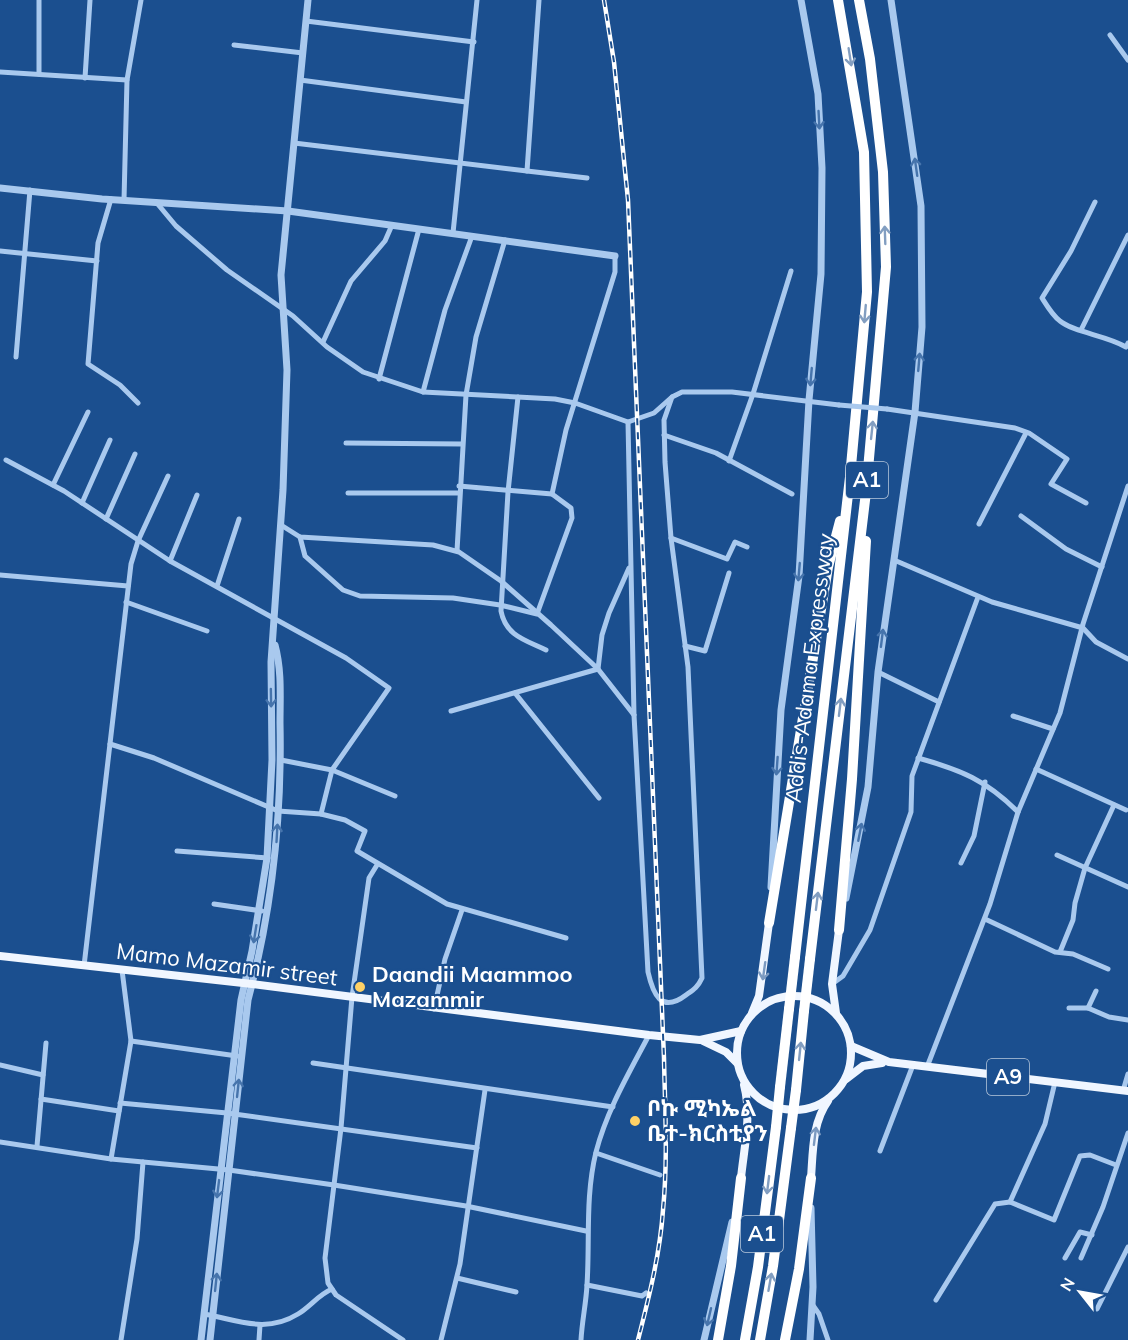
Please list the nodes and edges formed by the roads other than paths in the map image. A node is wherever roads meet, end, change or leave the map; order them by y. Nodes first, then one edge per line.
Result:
1 (39, 0) edge
2 (90, 0) edge
3 (141, 0) edge
4 (308, 0) edge
5 (477, 0) edge
6 (539, 0) edge
7 (801, 0) edge
8 (838, 0) edge
9 (859, 0) edge
10 (891, 0) edge
11 (306, 21) junction
12 (1110, 35) dead end
13 (474, 42) junction
14 (234, 45) dead end
15 (303, 53) junction
16 (1128, 60) edge
17 (0, 72) edge
18 (39, 74) junction
19 (85, 78) junction
20 (300, 80) junction
21 (128, 81) junction
22 (466, 102) junction
23 (294, 143) junction
24 (459, 164) junction
25 (527, 171) junction
26 (588, 178) dead end
27 (0, 188) edge
28 (30, 190) junction
29 (111, 199) junction
30 (124, 200) junction
31 (156, 202) junction
32 (1095, 202) dead end
33 (288, 211) junction
34 (392, 225) junction
35 (419, 229) junction
36 (453, 233) junction
37 (1128, 235) edge
38 (472, 236) junction
39 (505, 240) junction
40 (0, 251) edge
41 (26, 252) junction
42 (615, 255) joint
43 (97, 261) junction
44 (791, 271) dead end
45 (284, 309) junction
46 (1081, 330) junction
47 (322, 342) junction
48 (1128, 343) edge
49 (16, 357) dead end
50 (380, 379) junction
51 (423, 392) junction
52 (753, 394) junction
53 (466, 395) junction
54 (519, 397) junction
55 (672, 397) junction
56 (809, 400) junction
57 (138, 403) dead end
58 (575, 403) junction
59 (88, 412) dead end
60 (915, 412) junction
61 (628, 422) junction
62 (1026, 433) junction
63 (664, 435) junction
64 (110, 440) dead end
65 (346, 443) dead end
66 (462, 444) junction
67 (135, 453) dead end
68 (6, 460) dead end
69 (729, 460) junction
70 (168, 476) dead end
71 (53, 485) junction
72 (459, 486) junction
73 (1128, 486) edge
74 (849, 491) junction
75 (508, 492) junction
76 (866, 492) junction
77 (348, 493) dead end
78 (459, 493) junction
79 (552, 494) junction
80 (792, 494) dead end
81 (197, 495) dead end
82 (82, 502) junction
83 (1086, 502) dead end
84 (1021, 516) dead end
85 (106, 519) junction
86 (239, 519) dead end
87 (979, 524) dead end
88 (281, 525) junction
89 (300, 537) junction
90 (671, 538) junction
91 (138, 541) junction
92 (747, 547) dead end
93 (457, 551) junction
94 (894, 560) junction
95 (170, 561) junction
96 (631, 564) junction
97 (1102, 567) junction
98 (729, 573) dead end
99 (0, 575) edge
100 (501, 580) junction
101 (128, 586) junction
102 (216, 586) junction
103 (978, 597) junction
104 (126, 603) junction
105 (500, 605) junction
106 (537, 614) junction
107 (275, 619) junction
108 (1083, 628) junction
109 (207, 631) dead end
110 (274, 640) junction
111 (685, 646) junction
112 (546, 650) dead end
113 (1128, 658) edge
114 (598, 669) junction
115 (878, 672) junction
116 (515, 693) junction
117 (939, 702) junction
118 (451, 711) dead end
119 (634, 716) junction
120 (1013, 716) dead end
121 (1053, 729) junction
122 (110, 744) junction
123 (918, 758) junction
124 (281, 760) junction
125 (1036, 769) junction
126 (332, 770) junction
127 (985, 782) junction
128 (395, 796) dead end
129 (599, 798) dead end
130 (1114, 806) junction
131 (270, 808) junction
132 (1126, 810) dead end
133 (278, 811) junction
134 (1018, 812) junction
135 (321, 814) junction
136 (177, 851) dead end
137 (1057, 855) dead end
138 (267, 858) junction
139 (276, 859) junction
140 (961, 863) dead end
141 (377, 865) junction
142 (1086, 868) junction
143 (1128, 887) edge
144 (214, 904) dead end
145 (462, 910) junction
146 (259, 911) junction
147 (267, 912) junction
148 (985, 919) junction
149 (770, 923) junction
150 (839, 930) junction
151 (566, 938) dead end
152 (1060, 951) junction
153 (0, 956) edge
154 (84, 966) junction
155 (1108, 969) dead end
156 (122, 970) junction
157 (248, 984) junction
158 (832, 984) junction
159 (1096, 991) dead end
160 (352, 998) junction
161 (1069, 1008) dead end
162 (1088, 1008) junction
163 (434, 1009) junction
164 (750, 1016) junction
165 (837, 1016) junction
166 (1128, 1020) edge
167 (741, 1031) junction
168 (649, 1035) junction
169 (700, 1040) junction
170 (131, 1041) junction
171 (46, 1043) dead end
172 (851, 1046) junction
173 (233, 1056) junction
174 (242, 1057) junction
175 (889, 1062) junction
176 (313, 1063) dead end
177 (737, 1063) junction
178 (0, 1065) edge
179 (913, 1065) junction
180 (927, 1066) junction
181 (346, 1067) junction
182 (1128, 1074) edge
183 (43, 1076) junction
184 (741, 1076) junction
185 (844, 1080) junction
186 (1055, 1082) junction
187 (485, 1090) junction
188 (1126, 1091) edge
189 (831, 1097) junction
190 (41, 1099) junction
191 (120, 1103) junction
192 (613, 1107) junction
193 (119, 1111) junction
194 (227, 1113) junction
195 (235, 1114) junction
196 (341, 1128) junction
197 (1128, 1133) edge
198 (0, 1142) edge
199 (37, 1146) junction
200 (477, 1148) junction
201 (880, 1151) dead end
202 (596, 1153) junction
203 (111, 1159) junction
204 (143, 1162) junction
205 (1116, 1165) junction
206 (221, 1169) junction
207 (229, 1170) junction
208 (660, 1174) dead end
209 (741, 1178) junction
210 (811, 1178) junction
211 (334, 1185) junction
212 (1010, 1202) junction
213 (466, 1206) junction
214 (586, 1231) junction
215 (1092, 1234) junction
216 (1128, 1247) edge
217 (1065, 1258) dead end
218 (1081, 1258) dead end
219 (457, 1278) junction
220 (587, 1285) junction
221 (332, 1289) junction
222 (516, 1292) dead end
223 (646, 1293) dead end
224 (936, 1300) dead end
225 (812, 1304) junction
226 (1097, 1309) dead end
227 (204, 1314) junction
228 (213, 1316) junction
229 (261, 1325) junction
230 (121, 1340) edge
231 (201, 1340) edge
232 (210, 1340) edge
233 (259, 1340) edge
234 (403, 1340) edge
235 (441, 1340) edge
236 (581, 1340) edge
237 (704, 1340) edge
238 (718, 1340) edge
239 (745, 1340) edge
240 (760, 1340) edge
241 (785, 1340) edge
242 (810, 1340) edge
243 (828, 1340) edge

1 - 18 street
2 - 19 street
3 - 21 street
4 - 11 street
5 - 13 street
6 - 25 street
7 -> 56 street
8 -> 74 highway, Addis-Adama Expressway / A1
76 -> 9 highway, Addis-Adama Expressway / A1
60 -> 10 street
11 - 13 street
11 - 15 street
12 - 16 street
13 - 22 street
14 - 15 street
15 - 20 street
17 - 18 street
18 - 19 street
19 - 21 street
20 - 22 street
20 - 23 street
21 - 30 street
22 - 24 street
23 - 24 street
23 - 33 street
24 - 25 street
24 - 36 street
25 - 26 street
27 - 28 street
28 - 29 street
28 - 41 street
29 - 30 street
29 - 43 street
30 - 31 street
31 - 33 street
31 - 45 street
32 - 46 street
33 - 34 street
33 - 45 street
34 - 35 street
34 - 47 street
35 - 36 street
35 - 50 street
36 - 38 street
37 - 46 street
38 - 39 street
38 - 51 street
39 - 42 street
39 - 53 street
40 - 41 street
41 - 43 street
41 - 49 street
42 - 58 street
43 - 57 street
44 - 52 street
45 - 47 street
45 - 88 street
46 - 48 street
47 - 50 street
50 - 51 street
51 - 53 street
52 - 55 street
52 - 56 street
52 - 69 street
53 - 54 street
53 - 66 street
54 - 58 street
54 - 75 street
55 - 61 street
55 - 63 street
56 - 60 street, bridge
56 -> 149 street
58 - 61 street
58 - 79 street
59 - 71 street
60 - 62 street
60 - 94 street
61 - 96 street
62 - 83 street
62 - 87 street
63 - 69 street
63 - 90 street
64 - 82 street
65 - 66 street
66 - 72 street
67 - 85 street
68 - 71 street
69 - 80 street
70 - 91 street
71 - 82 street
72 - 75 street
72 - 78 street
73 - 97 street
74 - 149 highway
74 -> 239 highway, Addis-Adama Expressway / A1, bridge
75 - 79 street
75 - 100 street
76 - 150 highway
240 -> 76 highway, Addis-Adama Expressway / A1, bridge
77 - 78 street
78 - 93 street
79 - 106 street
81 - 95 street
82 - 85 street
84 - 97 street
85 - 91 street
86 - 102 street
88 - 89 street
88 - 107 street
89 - 93 street
89 - 105 street
90 - 92 street
90 - 111 street
91 - 95 street
91 - 101 street
93 - 100 street
94 - 103 street
115 -> 94 street
95 - 102 street
96 - 114 street
96 - 119 street
97 - 108 street
98 - 111 street
99 - 101 street
100 - 105 street
100 - 106 street
101 - 104 street
102 - 107 street
103 - 108 street
103 - 117 street
104 - 109 street
104 - 122 street
105 - 106 street
105 - 112 street
106 - 114 street
107 - 110 street
107 - 126 street
108 - 113 street
108 - 121 street
110 - 124 street
110 -> 131 street
111 - 119 street
114 - 116 street
114 - 119 street
115 - 117 street
150 -> 115 street
116 - 118 street
116 - 129 street
117 - 123 street
120 - 121 street
121 - 125 street
122 - 131 street
122 - 154 street
123 - 127 street
123 - 158 street
124 - 126 street
124 - 133 street
125 - 130 street
125 - 134 street
126 - 128 street
126 - 135 street
127 - 134 street
127 - 140 street
130 - 132 street
130 - 142 street
131 - 133 street
131 - 138 street
133 - 135 street
139 -> 133 street
134 - 148 street
135 - 141 street
136 - 138 street
137 - 142 street
138 - 139 street
138 - 146 street
139 - 147 street
141 - 145 street
141 - 160 street
142 - 143 street
142 - 152 street
144 - 146 street
145 - 151 street
145 - 163 street
146 - 147 street
146 -> 157 street
147 - 157 street
148 - 152 street
148 - 180 street
149 -> 164 main road
150 - 158 main road
152 - 155 street
153 - 154 main road, Mamo Mazamir street
154 - 156 main road, Mamo Mazamir street
156 - 157 main road, Mamo Mazamir street
156 - 170 street
157 - 160 main road, Mamo Mazamir street
157 - 173 street
157 - 174 street
158 - 165 main road
159 - 162 street
160 - 163 main road, Mamo Mazamir street
160 - 181 street
161 - 162 street
162 - 166 street
163 - 168 main road, Mamo Mazamir street
164 - 165 main road
164 - 167 main road
165 - 172 main road
167 - 169 main road
167 - 177 main road
168 - 169 main road, Mamo Mazamir street
168 - 192 street
169 - 177 main road
170 - 173 street
170 - 191 street
171 - 183 street
172 - 175 main road, A9
172 - 185 main road
173 - 174 street
173 - 194 street
195 -> 174 street
175 - 179 main road, A9
175 - 185 main road, A9
176 - 181 street
177 - 184 main road
178 - 183 street
179 - 180 main road, A9
179 - 201 street
180 - 186 main road, A9
181 - 187 street
181 - 196 street
182 - 188 street
183 - 190 street
184 - 189 main road
184 - 209 main road
185 - 189 main road
186 - 188 main road, A9
186 - 212 street
187 - 192 street
187 - 200 street
210 -> 189 main road
190 - 193 street
190 - 199 street
191 - 193 street
191 - 194 street
192 - 202 street
193 - 203 street
194 - 195 street
194 - 206 street
195 - 196 street
195 - 207 street
196 - 200 street
196 - 211 street
197 - 205 street
198 - 199 street
199 - 203 street
200 - 213 street
202 - 208 street
202 - 214 street
203 - 204 street
204 - 206 street
204 - 230 street
205 - 212 street
205 - 215 street
206 - 207 street
206 -> 227 street
207 - 211 street
228 -> 207 street
209 -> 237 street
209 - 238 highway
210 - 225 street
210 - 241 highway
211 - 213 street
211 - 221 street
212 - 224 street
213 - 214 street
213 - 219 street
214 - 220 street
215 - 217 street
215 - 218 street
216 - 226 street
219 - 222 street
219 - 235 street
220 - 223 street
220 - 236 street
221 - 229 street
221 - 234 street
225 - 242 street
225 - 243 street
227 - 228 street
227 - 231 street
228 - 229 street
228 - 232 street
229 - 233 street

